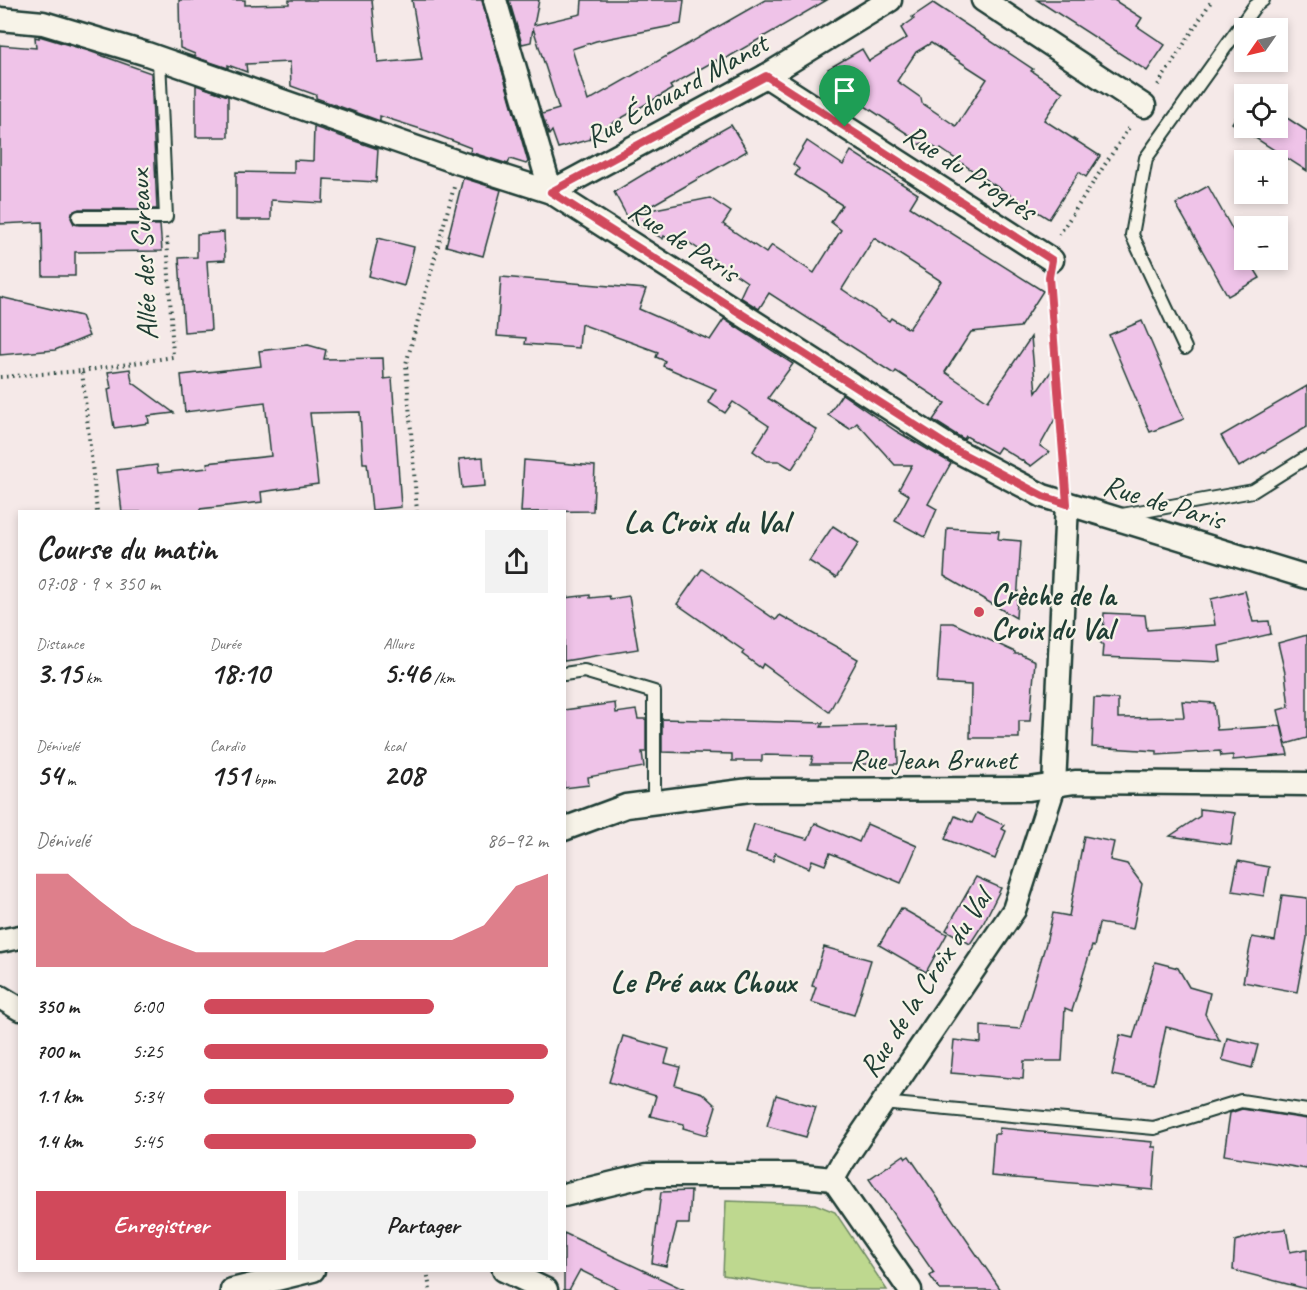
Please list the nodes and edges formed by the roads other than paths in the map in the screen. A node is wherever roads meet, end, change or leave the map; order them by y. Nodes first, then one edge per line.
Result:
1 (495, 0) edge
2 (890, 0) edge
3 (983, 0) edge
4 (1263, 0) edge
5 (0, 19) edge
6 (159, 59) junction
7 (766, 76) junction
8 (1144, 106) road end
9 (551, 192) junction
10 (79, 218) dead end
11 (1052, 260) road end
12 (1185, 348) dead end
13 (1307, 457) edge
14 (1067, 504) junction
15 (1111, 517) junction
16 (1307, 577) edge
17 (566, 674) edge
18 (1307, 783) edge
19 (1054, 786) junction
20 (654, 802) junction
21 (566, 828) edge
22 (18, 937) edge
23 (0, 941) edge
24 (0, 997) edge
25 (18, 1008) edge
26 (882, 1103) junction
27 (1307, 1111) edge
28 (833, 1179) junction
29 (566, 1195) edge
30 (305, 1272) edge
31 (508, 1272) edge
32 (232, 1290) edge
33 (546, 1290) edge
34 (910, 1290) edge

1 - 9 street
2 - 7 street, Rue Édouard Manet
3 - 8 street
4 - 12 lane
5 - 6 street, Rue de Paris
6 - 9 street, Rue de Paris
6 - 10 lane, Allée des Sureaux
7 - 9 street, Rue Édouard Manet
7 - 11 street, Rue du Progrès
9 - 14 street, Rue de Paris
13 - 15 lane
14 - 15 street, Rue de Paris
14 - 19 street, Rue de la Croix du Val
15 - 16 street, Rue de Paris
17 - 20 lane
18 - 19 street, Rue Jean Brunet
19 - 20 street, Rue Jean Brunet
19 - 26 street, Rue de la Croix du Val
20 - 21 street, Rue Jean Brunet
22 - 23 street
24 - 25 street
26 - 27 lane
26 - 28 street, Rue de la Croix du Val
28 - 29 street
28 - 34 street
30 - 32 street
31 - 33 street

